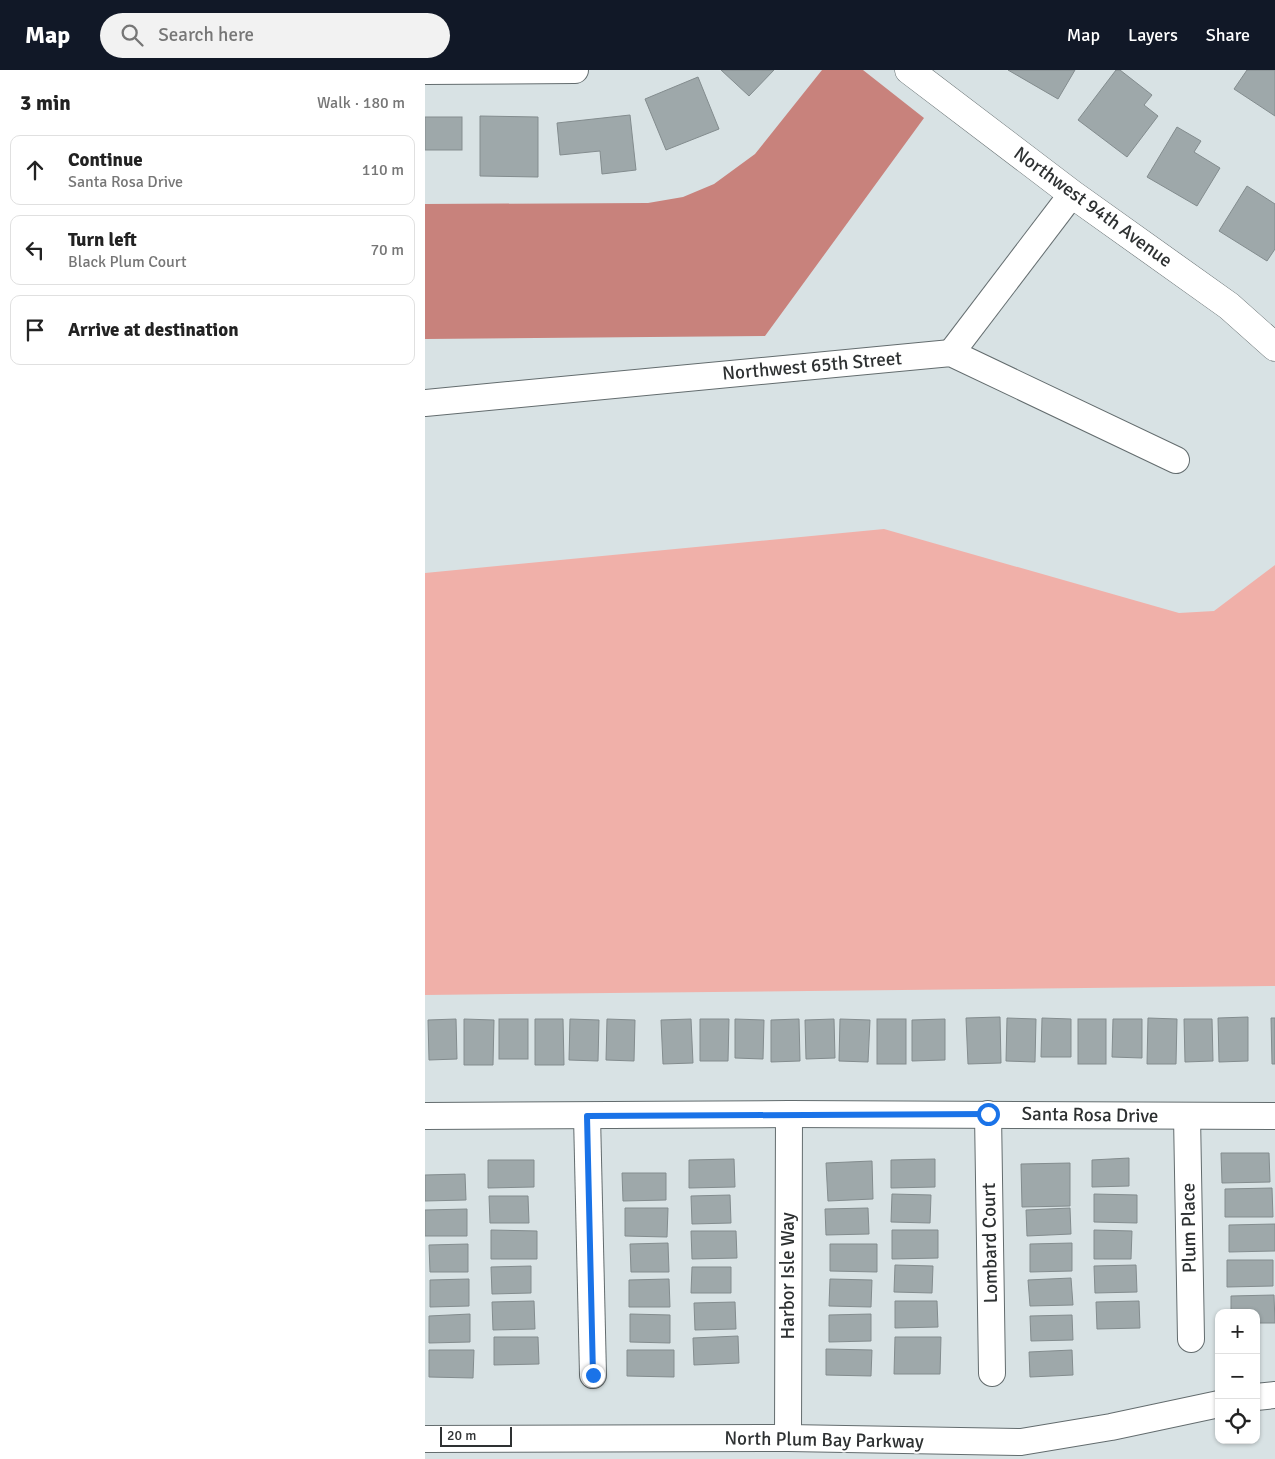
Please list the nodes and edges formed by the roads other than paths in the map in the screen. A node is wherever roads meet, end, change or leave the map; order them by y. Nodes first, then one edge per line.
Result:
1 (575, 70) edge
2 (909, 70) edge
3 (425, 71) edge
4 (1072, 194) junction
5 (1275, 347) edge
6 (951, 353) junction
7 (425, 403) edge
8 (1176, 460) dead end
9 (789, 1114) junction
10 (988, 1114) junction
11 (425, 1116) edge
12 (587, 1116) junction
13 (1187, 1116) junction
14 (1275, 1116) edge
15 (1191, 1339) dead end
16 (992, 1372) dead end
17 (593, 1375) dead end
18 (1275, 1395) edge
19 (1260, 1397) edge
20 (1215, 1405) edge
21 (788, 1438) junction
22 (425, 1439) edge
23 (516, 1449) edge
24 (864, 1449) edge

1 - 3 street
2 - 4 street, Northwest 94th Avenue
4 - 5 street, Northwest 94th Avenue
4 - 6 street
6 - 7 street, Northwest 65th Street
6 - 8 street
9 - 10 street, Santa Rosa Drive
9 - 12 street, Santa Rosa Drive
9 - 21 street, Harbor Isle Way
10 - 13 street, Santa Rosa Drive
10 - 16 street, Lombard Court
11 - 12 street, Santa Rosa Drive
12 - 17 street
13 - 14 street, Santa Rosa Drive
13 - 15 street, Plum Place
18 - 19 street
20 - 24 street, North Plum Bay Parkway
21 - 23 street, North Plum Bay Parkway
21 - 24 street, North Plum Bay Parkway
22 - 23 street, North Plum Bay Parkway

